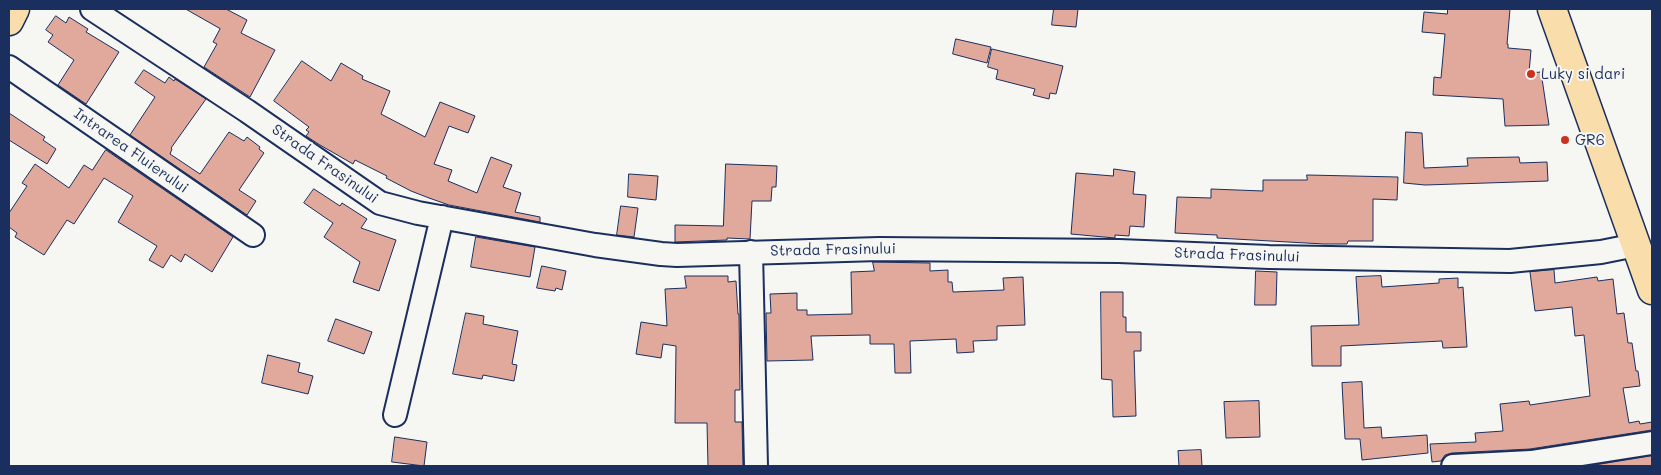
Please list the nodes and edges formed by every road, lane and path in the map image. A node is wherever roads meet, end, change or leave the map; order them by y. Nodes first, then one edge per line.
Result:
1 (15, 9) edge
2 (92, 9) edge
3 (1552, 9) edge
4 (9, 21) edge
5 (9, 67) edge
6 (442, 217) junction
7 (253, 235) dead end
8 (1636, 245) junction
9 (751, 252) junction
10 (1652, 290) edge
11 (396, 415) dead end
12 (1652, 444) edge
13 (756, 466) edge
14 (1453, 466) edge

1 - 4 main road
2 - 6 street, Strada Frasinului
3 - 8 main road
5 - 7 street, Intrarea Fluierului
6 - 9 street, Strada Frasinului
6 - 11 street
8 - 9 street, Strada Frasinului
8 - 10 main road
9 - 13 street
12 - 14 street

